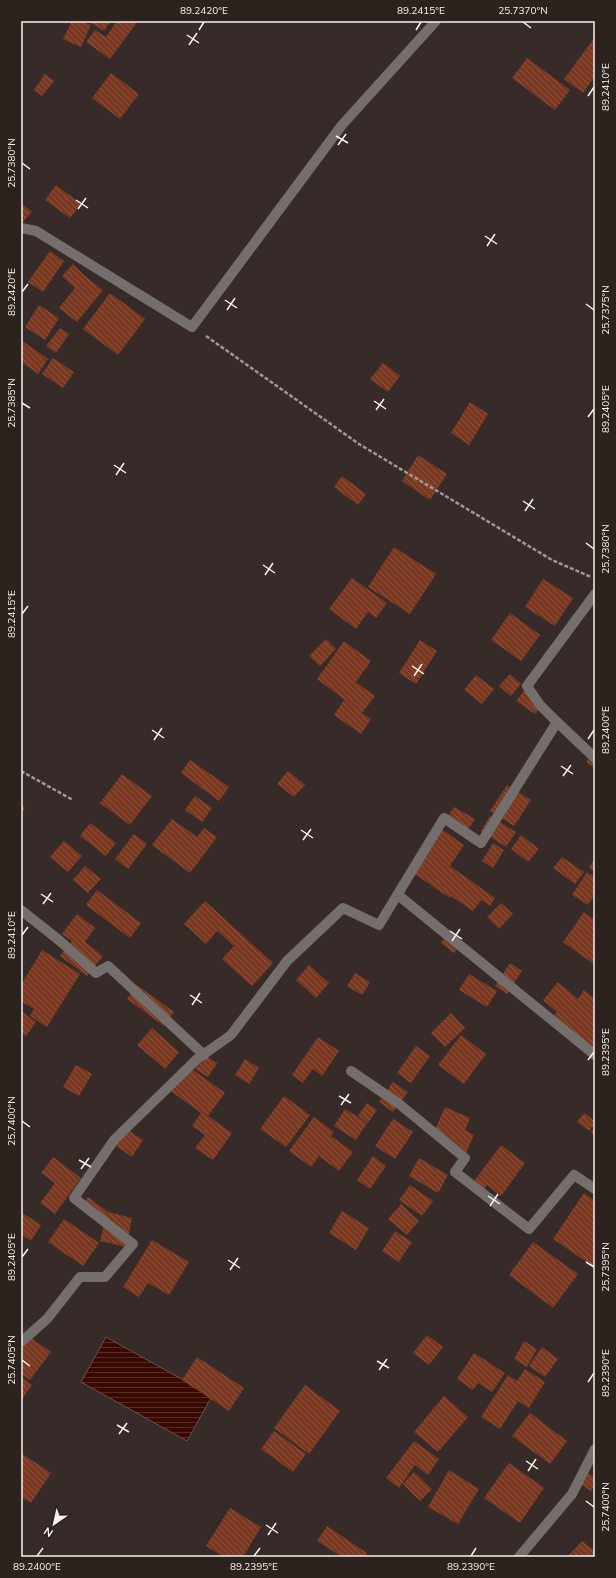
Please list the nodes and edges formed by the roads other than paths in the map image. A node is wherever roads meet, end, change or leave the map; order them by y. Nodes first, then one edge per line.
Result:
1 (436, 21) edge
2 (21, 228) edge
3 (595, 594) edge
4 (557, 722) junction
5 (595, 758) edge
6 (398, 896) junction
7 (21, 910) edge
8 (204, 1055) junction
9 (595, 1055) edge
10 (350, 1072) dead end
11 (595, 1189) edge
12 (21, 1342) edge
13 (595, 1450) edge
14 (519, 1557) edge

1 - 2 street
3 - 4 street
4 - 5 street
4 - 6 street
6 - 8 street
6 - 9 street
7 - 8 street
8 - 12 street
10 - 11 street
13 - 14 street

